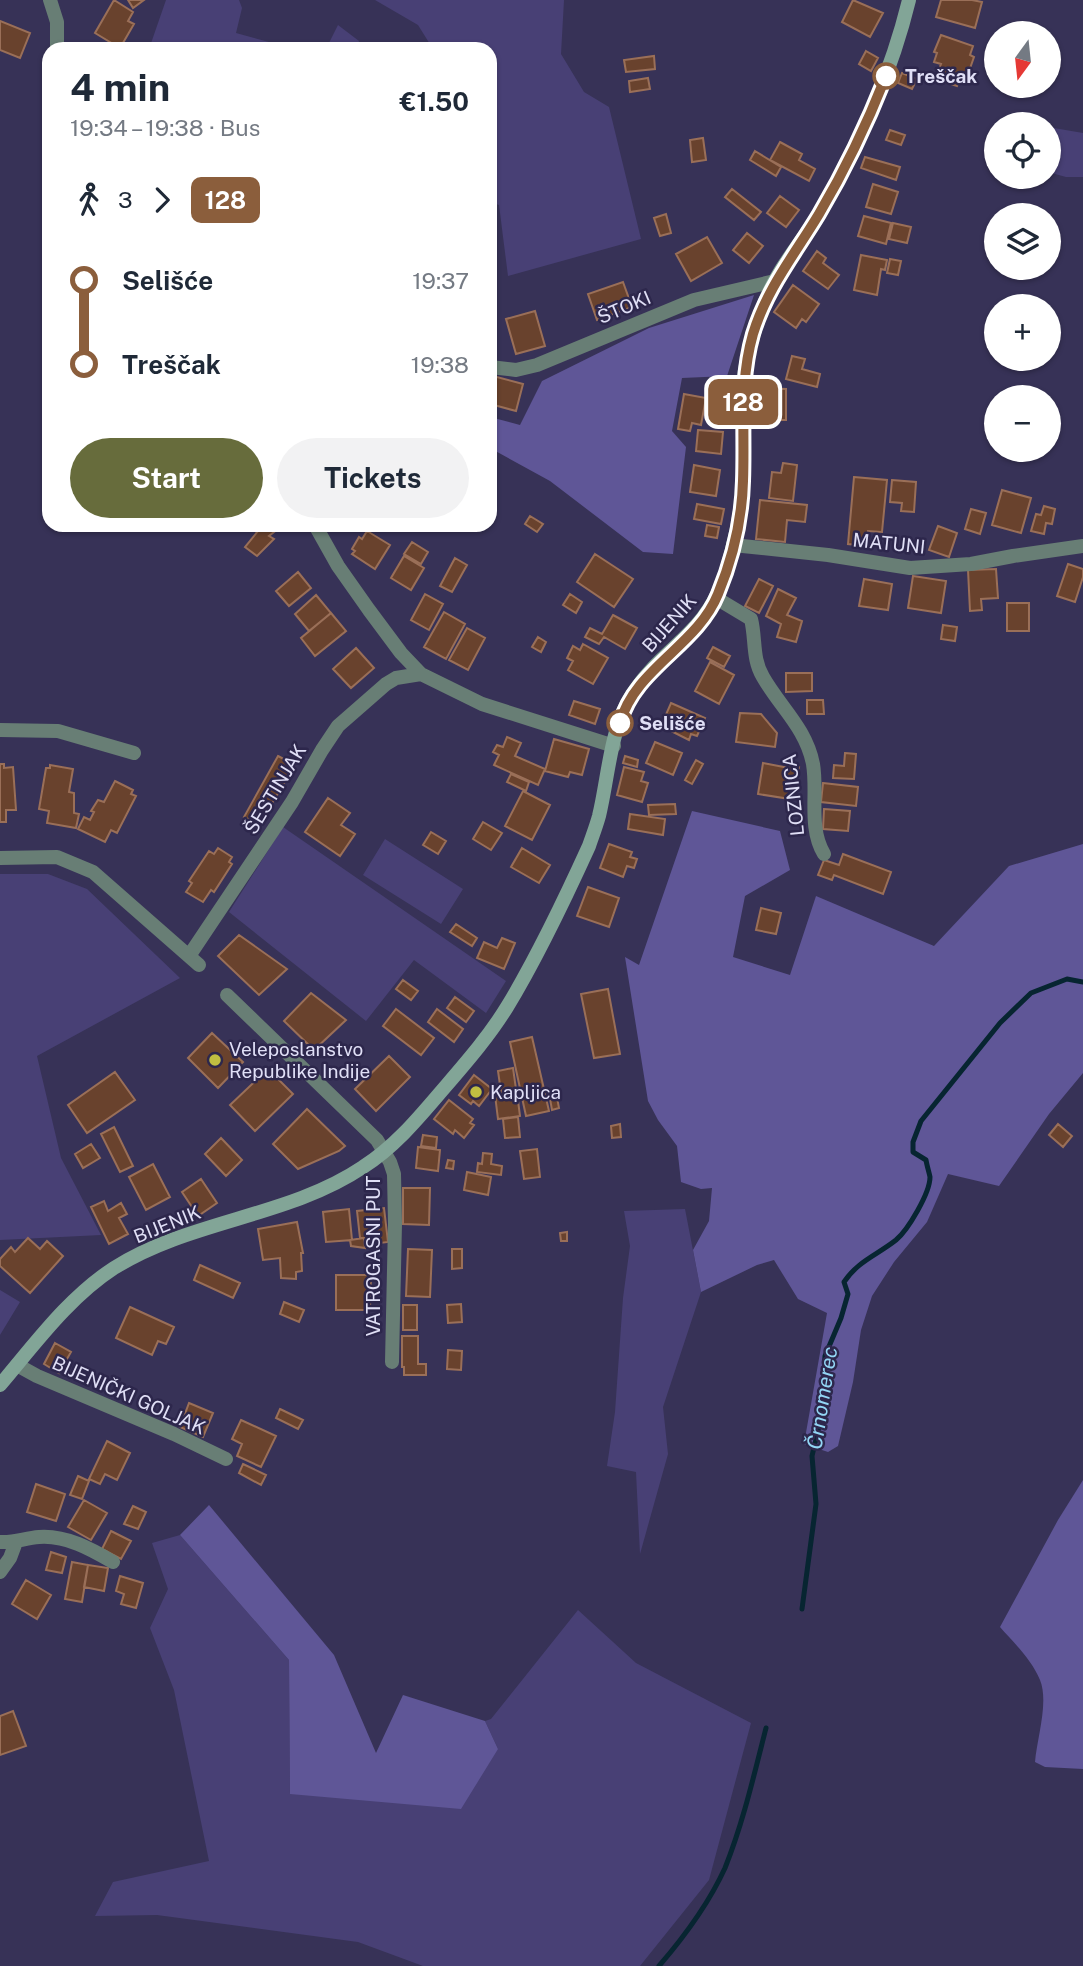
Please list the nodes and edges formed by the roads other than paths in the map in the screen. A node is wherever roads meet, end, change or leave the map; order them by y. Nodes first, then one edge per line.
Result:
1 (50, 0) edge
2 (909, 0) edge
3 (57, 42) edge
4 (775, 281) junction
5 (497, 368) edge
6 (319, 532) edge
7 (733, 545) junction
8 (1083, 546) edge
9 (716, 597) junction
10 (421, 674) junction
11 (0, 730) edge
12 (614, 746) junction
13 (134, 753) dead end
14 (824, 854) dead end
15 (0, 858) edge
16 (227, 995) dead end
17 (385, 1152) junction
18 (392, 1362) dead end
19 (17, 1365) junction
20 (0, 1385) edge
21 (226, 1460) dead end
22 (0, 1542) edge
23 (16, 1542) junction
24 (113, 1562) dead end
25 (0, 1572) edge

1 - 3 street
2 - 4 main road, BIJENIK
4 - 5 street, ŠTOKI
4 - 7 main road, BIJENIK
6 - 10 street
7 - 8 street, MATUNI
7 - 9 main road, BIJENIK
9 - 12 main road, BIJENIK
9 - 14 street, LOZNICA
10 - 12 street
10 - 15 street, ŠESTINJAK
11 - 13 street
12 - 17 main road, BIJENIK
16 - 17 street
17 - 18 street, VATROGASNI PUT
17 - 19 main road, BIJENIK
19 - 20 main road, BIJENIK
19 - 21 street, BIJENIČKI GOLJAK
22 - 23 street
23 - 24 street
23 - 25 street

